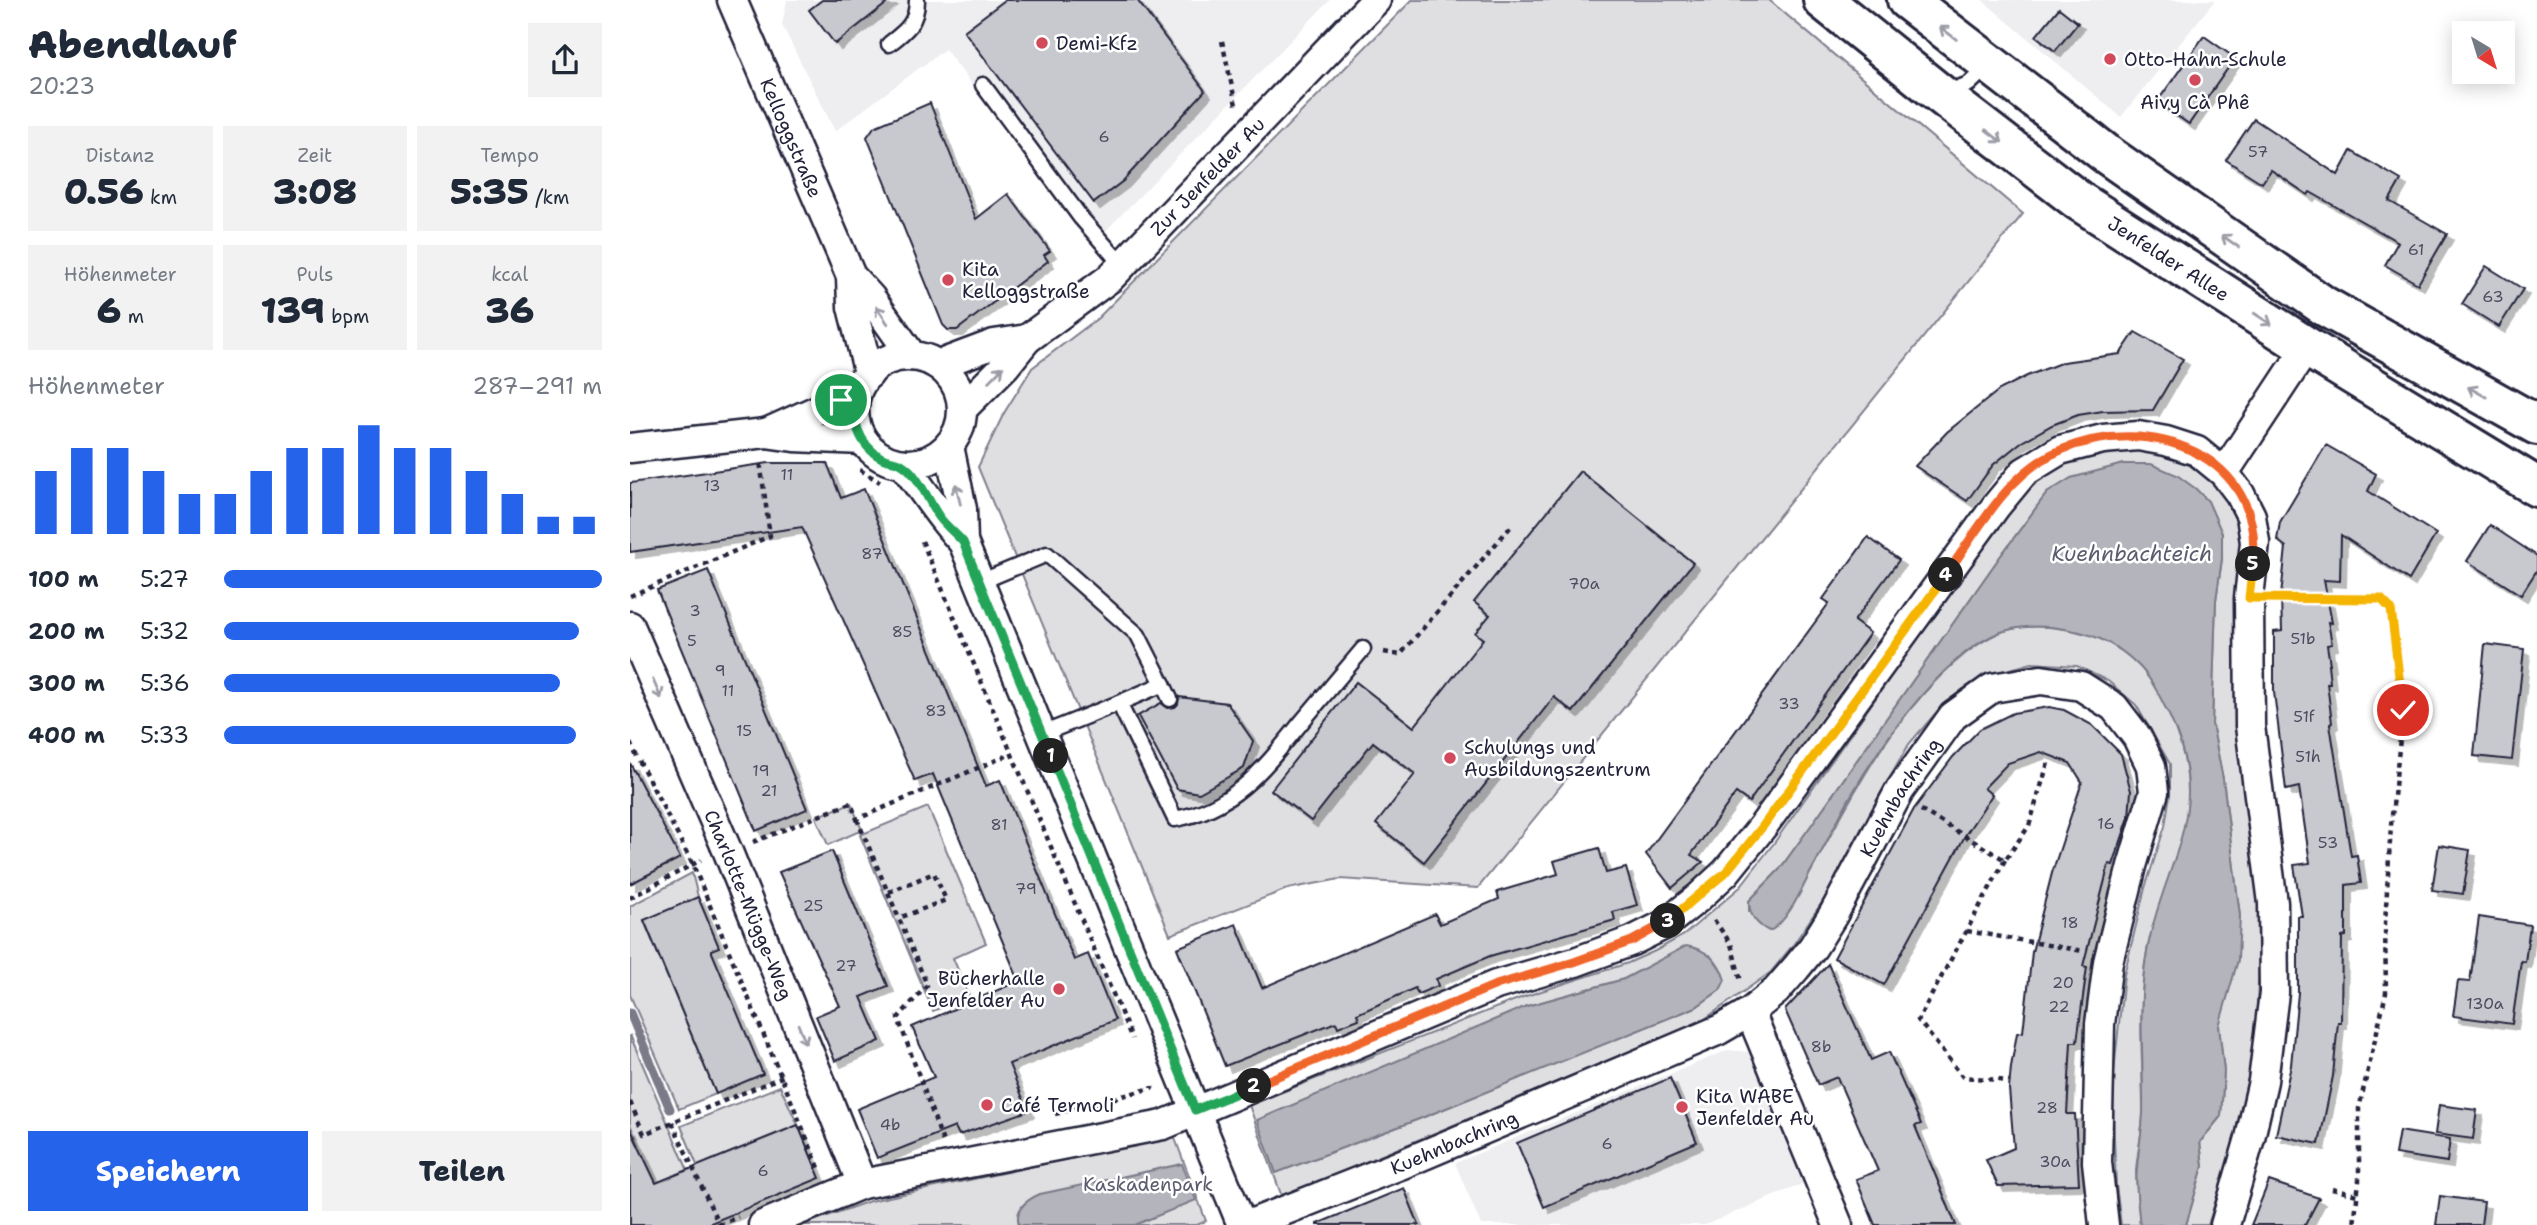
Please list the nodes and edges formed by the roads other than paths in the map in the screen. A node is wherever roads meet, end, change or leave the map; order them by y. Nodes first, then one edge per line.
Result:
1 (732, 0) edge
2 (917, 0) edge
3 (1376, 0) edge
4 (1823, 0) edge
5 (1907, 0) edge
6 (889, 44) dead end
7 (1989, 64) junction
8 (983, 85) dead end
9 (1940, 94) junction
10 (1122, 265) junction
11 (851, 276) junction
12 (2347, 321) junction
13 (1027, 339) junction
14 (2307, 347) junction
15 (925, 360) junction
16 (863, 383) junction
17 (962, 408) junction
18 (2537, 425) edge
19 (762, 444) junction
20 (949, 446) junction
21 (630, 448) edge
22 (857, 452) junction
23 (2224, 474) junction
24 (897, 476) junction
25 (2537, 487) edge
26 (963, 542) junction
27 (980, 582) junction
28 (630, 626) edge
29 (1363, 649) road end
30 (1163, 684) junction
31 (1170, 699) dead end
32 (1119, 703) junction
33 (1042, 734) junction
34 (1750, 1013) junction
35 (1195, 1110) junction
36 (862, 1184) junction
37 (752, 1220) edge
38 (1242, 1225) edge
39 (1248, 1225) edge
40 (1838, 1225) edge
41 (2104, 1225) edge
42 (2225, 1225) edge

1 - 11 street, Kelloggstraße
2 - 6 lane
3 - 10 street, Zur Jenfelder Au
4 - 9 main road, Jenfelder Allee
7 -> 5 main road
7 - 9 lane
12 -> 7 main road
8 - 10 lane
9 -> 14 main road, Jenfelder Allee
10 - 13 street, Zur Jenfelder Au
15 -> 11 street, Kelloggstraße
11 - 16 street, Kelloggstraße
12 - 14 main road
18 -> 12 main road
13 - 15 street, Zur Jenfelder Au
17 -> 13 street, Zur Jenfelder Au
14 - 23 street
14 - 25 main road, Jenfelder Allee
15 - 16 street
15 - 17 street
16 - 19 street
16 - 22 street
17 - 20 street
19 - 21 street
19 - 22 street
20 - 24 street
26 -> 20 street
22 - 24 street
23 - 35 street
23 - 42 street
24 - 26 street
26 - 27 street
27 - 30 lane
27 - 33 street
28 -> 36 street, Charlotte-Mügge-Weg
29 - 32 lane
30 - 31 lane
30 - 32 lane
32 - 33 lane
33 - 35 street
34 - 39 street, Kuehnbachring
34 - 40 street
34 - 41 street, Kuehnbachring
35 - 36 street
35 - 38 street
36 - 37 street

